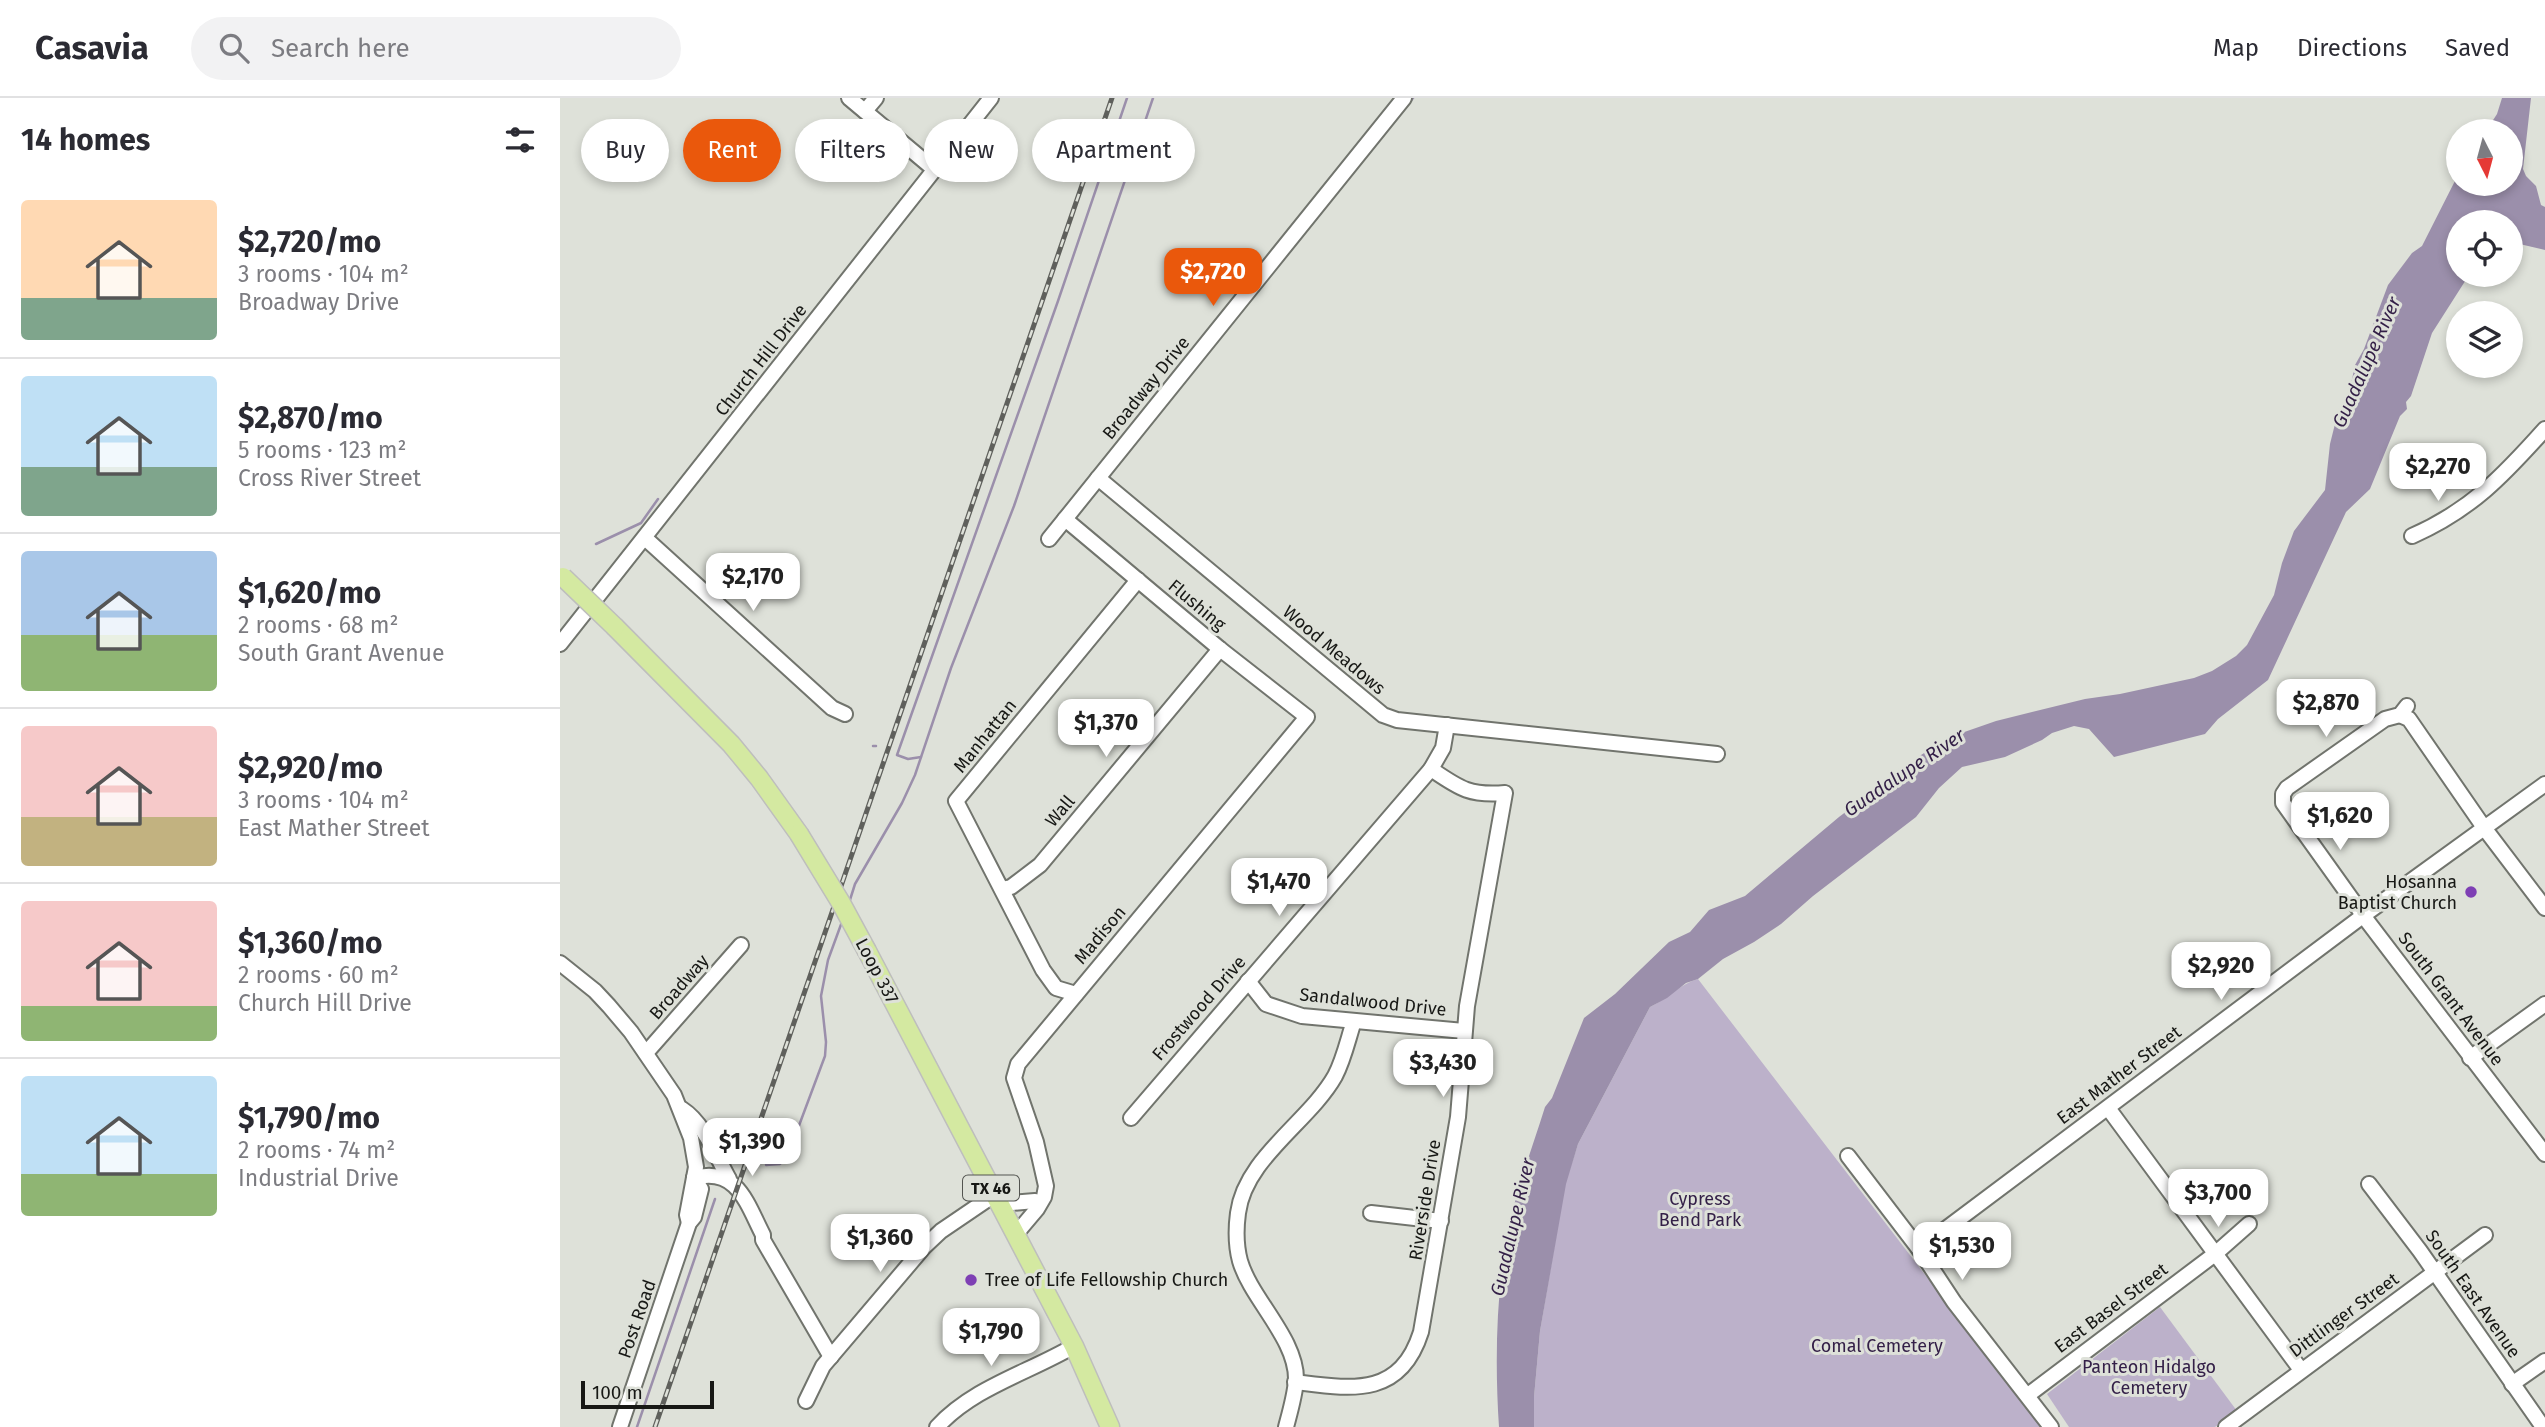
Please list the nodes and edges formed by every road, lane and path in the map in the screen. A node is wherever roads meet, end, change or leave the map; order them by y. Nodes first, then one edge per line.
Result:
1 (849, 98) edge
2 (876, 98) edge
3 (991, 98) edge
4 (1404, 98) edge
5 (865, 111) junction
6 (975, 119) edge
7 (924, 161) edge
8 (926, 182) edge
9 (2545, 429) edge
10 (1098, 478) junction
11 (1065, 519) junction
12 (2412, 536) dead end
13 (645, 538) junction
14 (1049, 539) dead end
15 (562, 576) edge
16 (1138, 580) junction
17 (560, 644) edge
18 (1220, 649) junction
19 (845, 714) dead end
20 (1307, 717) joint
21 (1447, 725) junction
22 (1717, 754) dead end
23 (1431, 769) junction
24 (2545, 784) edge
25 (2485, 829) junction
26 (1002, 889) junction
27 (2545, 908) edge
28 (2364, 915) junction
29 (741, 945) dead end
30 (560, 963) edge
31 (1248, 981) junction
32 (1076, 994) junction
33 (2545, 1004) edge
34 (1354, 1021) junction
35 (1464, 1031) junction
36 (646, 1053) junction
37 (2470, 1058) junction
38 (680, 1107) junction
39 (2108, 1108) junction
40 (1130, 1118) dead end
41 (2545, 1154) edge
42 (1848, 1156) dead end
43 (694, 1178) junction
44 (729, 1179) junction
45 (2369, 1184) dead end
46 (997, 1199) junction
47 (1038, 1203) junction
48 (1371, 1213) dead end
49 (1441, 1221) junction
50 (2249, 1224) dead end
51 (1015, 1235) junction
52 (2485, 1235) dead end
53 (763, 1240) junction
54 (1919, 1249) junction
55 (2215, 1254) junction
56 (2435, 1272) junction
57 (1074, 1346) junction
58 (831, 1357) junction
59 (2545, 1361) edge
60 (2301, 1370) junction
61 (1295, 1382) junction
62 (2512, 1384) junction
63 (2028, 1395) junction
64 (806, 1401) dead end
65 (620, 1427) edge
66 (937, 1427) edge
67 (1110, 1427) edge
68 (1286, 1427) edge
69 (2051, 1427) edge
70 (2226, 1427) edge
71 (2543, 1427) edge

1 - 5 street
2 - 5 street
3 - 6 street, Church Hill Drive
4 - 10 street, Broadway Drive
5 - 7 street
8 - 13 street, Church Hill Drive
9 - 12 street
10 - 11 street, Broadway Drive
10 - 21 street, Wood Meadows
11 - 14 street, Broadway Drive
11 - 16 street, Flushing
13 - 17 street, Church Hill Drive
13 - 19 street
15 - 46 main road, Loop 337 / TX 46, bridge
16 - 18 street, Flushing
16 - 26 street, Manhattan
18 - 20 street, Flushing
18 - 26 street, Wall
20 - 32 street, Madison
21 - 22 street, Wood Meadows
21 - 23 street, Frostwood Drive
23 - 31 street, Frostwood Drive
23 - 35 street, Riverside Drive
24 - 25 street, East Mather Street
25 - 27 street
25 - 28 street, East Mather Street
25 - 28 street, South Grant Avenue
26 - 32 street, Manhattan
28 - 37 street, South Grant Avenue
28 - 39 street, East Mather Street
29 - 36 street, Broadway
30 - 36 street
31 - 34 street, Sandalwood Drive
31 - 40 street, Frostwood Drive
32 - 47 street, Madison
33 - 37 street
34 - 35 street, Sandalwood Drive
34 - 61 street
35 - 49 street, Riverside Drive
36 - 38 street
37 - 41 street, South Grant Avenue
38 - 43 street
38 - 44 street
39 - 54 street, East Mather Street
39 - 55 street
42 - 54 street
43 - 44 street
43 - 53 street
43 - 65 street, Post Road
44 - 53 street
45 - 56 street, South East Avenue
46 - 47 street
46 - 51 main road, Loop 337 / TX 46
46 - 58 street
47 - 51 street, Madison
48 - 49 street
49 - 61 street, Riverside Drive
50 - 55 street, East Basel Street
51 - 57 main road, Loop 337 / TX 46
52 - 56 street, Dittlinger Street
53 - 58 street
54 - 63 street
55 - 60 street
55 - 63 street, East Basel Street
56 - 60 street, Dittlinger Street
56 - 62 street, South East Avenue
57 - 66 street
57 - 67 main road, Loop 337 / TX 46
58 - 64 street
59 - 62 street
60 - 70 street, Dittlinger Street
61 - 68 street
62 - 71 street, South East Avenue
63 - 69 street

